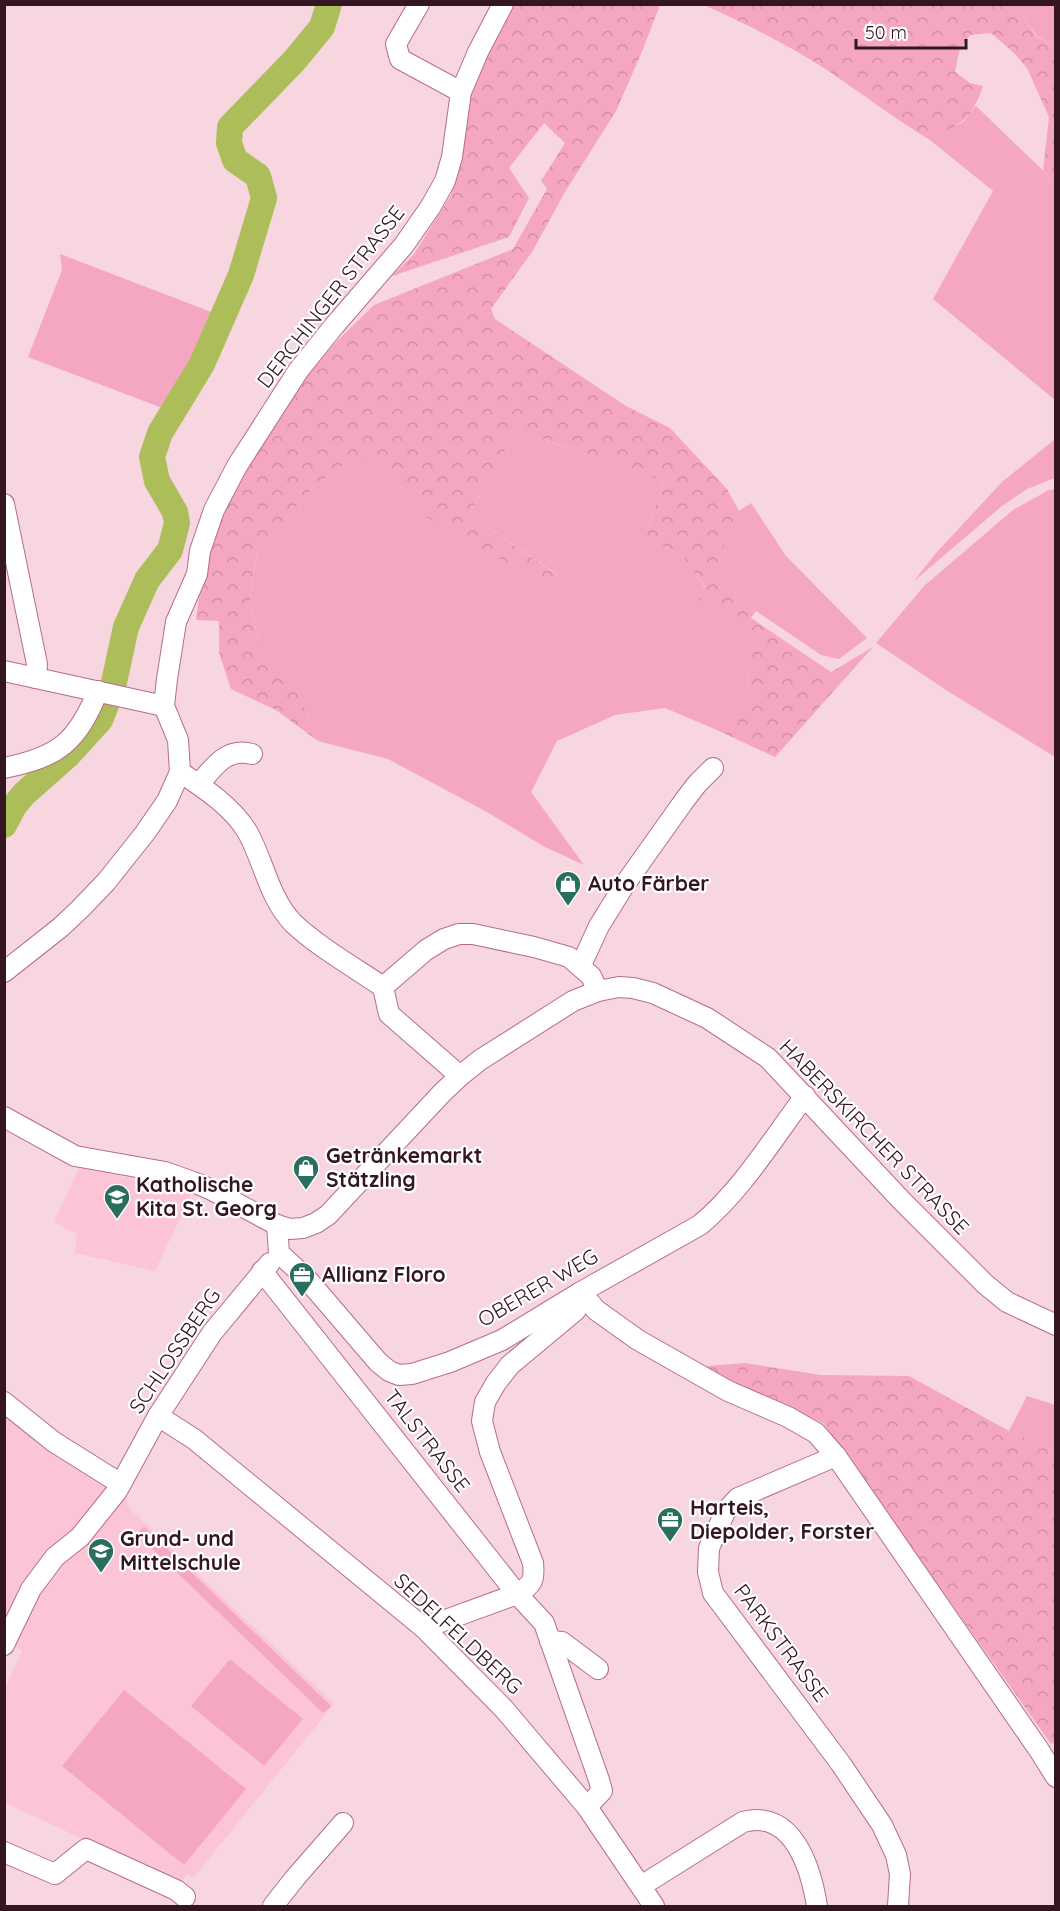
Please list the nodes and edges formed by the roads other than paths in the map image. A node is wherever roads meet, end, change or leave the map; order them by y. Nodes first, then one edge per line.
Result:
1 (418, 4) edge
2 (503, 4) edge
3 (460, 92) junction
4 (4, 504) edge
5 (4, 671) edge
6 (36, 678) junction
7 (106, 693) junction
8 (164, 705) junction
9 (252, 754) dead end
10 (4, 768) edge
11 (713, 768) dead end
12 (180, 772) junction
13 (199, 784) junction
14 (580, 965) junction
15 (4, 972) edge
16 (383, 987) junction
17 (598, 991) junction
18 (460, 1076) junction
19 (805, 1096) junction
20 (4, 1117) edge
21 (277, 1226) junction
22 (303, 1228) junction
23 (279, 1253) junction
24 (262, 1271) junction
25 (581, 1292) junction
26 (1056, 1325) edge
27 (4, 1402) edge
28 (158, 1416) junction
29 (836, 1456) junction
30 (121, 1484) junction
31 (517, 1594) junction
32 (424, 1628) junction
33 (550, 1641) junction
34 (4, 1646) edge
35 (598, 1670) dead end
36 (1056, 1777) edge
37 (587, 1807) junction
38 (343, 1823) dead end
39 (4, 1852) edge
40 (641, 1886) junction
41 (186, 1896) edge
42 (273, 1906) edge
43 (654, 1906) edge
44 (817, 1906) edge
45 (898, 1906) edge

1 - 3 street
2 - 3 street, DERCHINGER STRASSE
3 - 8 street, DERCHINGER STRASSE
4 - 6 street
5 - 6 street
6 - 7 street
7 - 8 street
7 - 10 street
8 - 12 street
9 - 13 street
11 - 14 street
12 - 13 street
12 - 15 street
13 - 16 street
14 - 16 street
14 - 17 street
16 - 18 street
17 - 18 street, HABERSKIRCHER STRASSE
17 - 19 street, HABERSKIRCHER STRASSE
18 - 22 street, HABERSKIRCHER STRASSE
19 - 25 street, OBERER WEG
19 - 26 street, HABERSKIRCHER STRASSE
20 - 21 street
21 - 22 street
21 - 23 street
22 - 23 street, SCHLOSSBERG
23 - 24 street, SCHLOSSBERG
23 - 25 street, OBERER WEG
24 - 28 street, SCHLOSSBERG
24 - 31 street, TALSTRASSE
25 - 29 street
25 - 31 street
27 - 30 street
28 - 30 street, SCHLOSSBERG
28 - 32 street, SEDELFELDBERG
29 - 36 street
29 - 45 street, PARKSTRASSE
30 - 34 street, SCHLOSSBERG
31 - 32 street
31 - 33 street, TALSTRASSE
32 - 37 street, SEDELFELDBERG
33 - 35 street
33 - 37 street, TALSTRASSE
37 - 40 street, SEDELFELDBERG
38 - 42 street
39 - 41 street
40 - 43 street, SEDELFELDBERG
40 - 44 street

